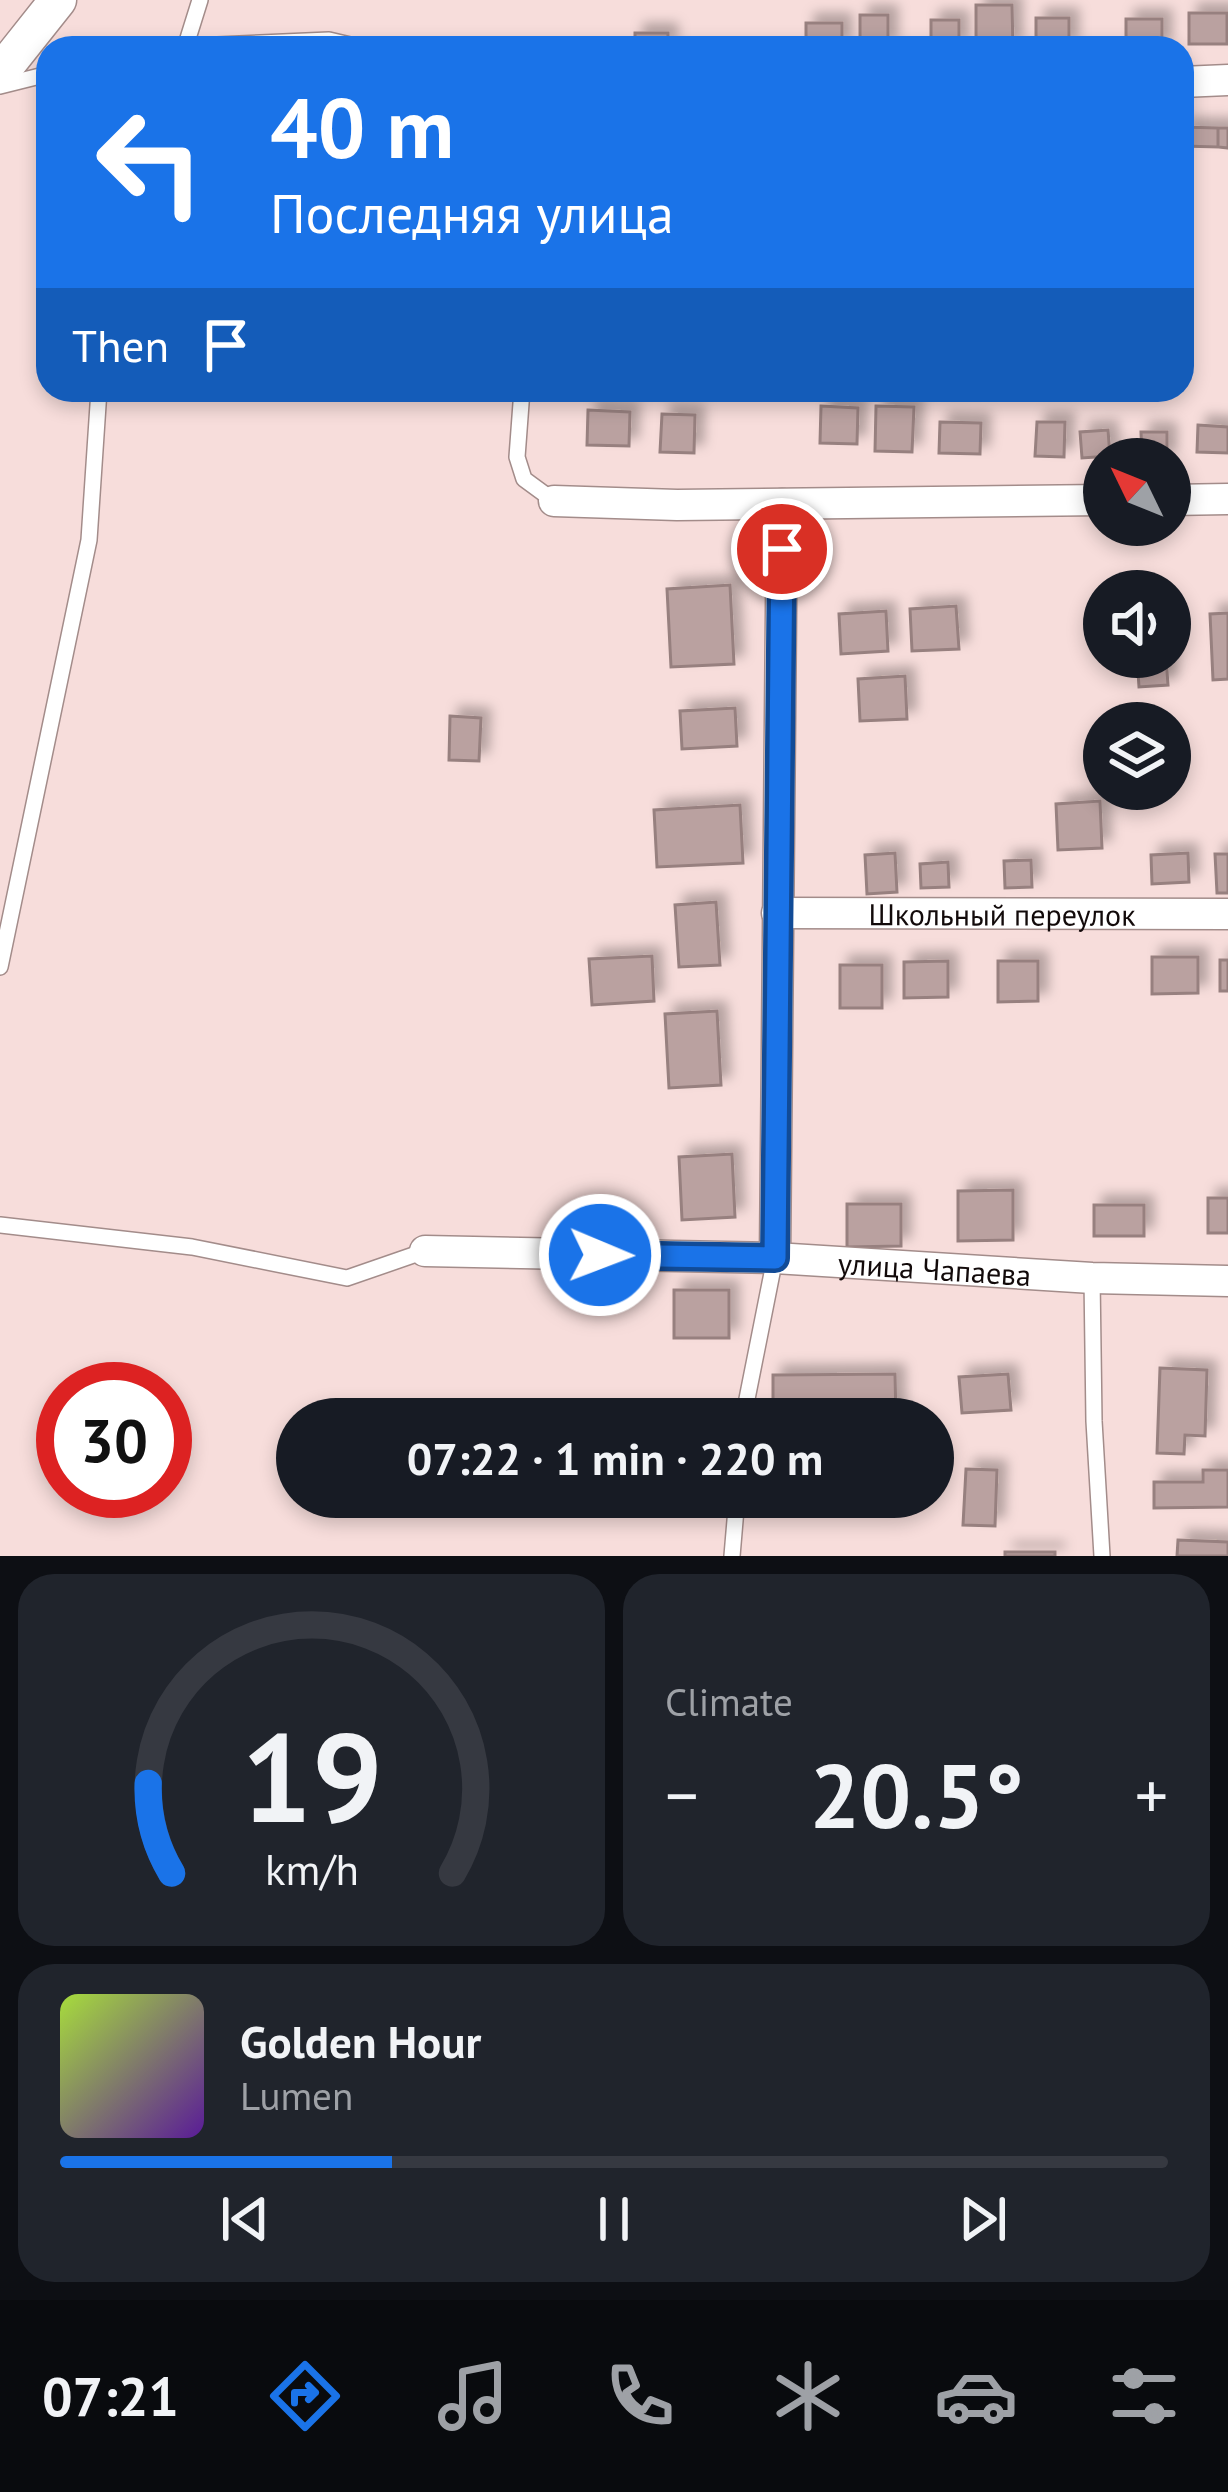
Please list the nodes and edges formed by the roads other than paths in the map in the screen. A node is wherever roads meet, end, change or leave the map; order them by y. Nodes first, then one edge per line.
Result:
1 (58, 0) edge
2 (200, 0) edge
3 (189, 36) edge
4 (0, 73) edge
5 (36, 77) edge
6 (1228, 80) edge
7 (1194, 81) edge
8 (0, 86) edge
9 (98, 402) edge
10 (521, 402) edge
11 (1228, 499) edge
12 (1083, 500) edge
13 (1191, 500) edge
14 (554, 501) joint
15 (782, 504) junction
16 (777, 913) junction
17 (1228, 914) edge
18 (0, 967) edge
19 (0, 1225) edge
20 (425, 1251) joint
21 (775, 1258) junction
22 (1092, 1278) junction
23 (1228, 1281) edge
24 (747, 1398) edge
25 (735, 1518) edge
26 (732, 1556) edge
27 (1102, 1556) edge

1 - 4 street
2 - 3 lane
5 - 8 lane
6 - 7 street
9 - 18 lane
10 - 14 lane
11 - 13 street
12 - 15 street
14 - 15 street
15 - 16 street
16 - 17 street, Школьный переулок
16 - 21 street
19 - 20 lane
20 - 21 street, улица Чапаева
21 - 22 street, улица Чапаева
21 - 24 lane
22 - 23 street, улица Чапаева
22 - 27 lane
25 - 26 lane

